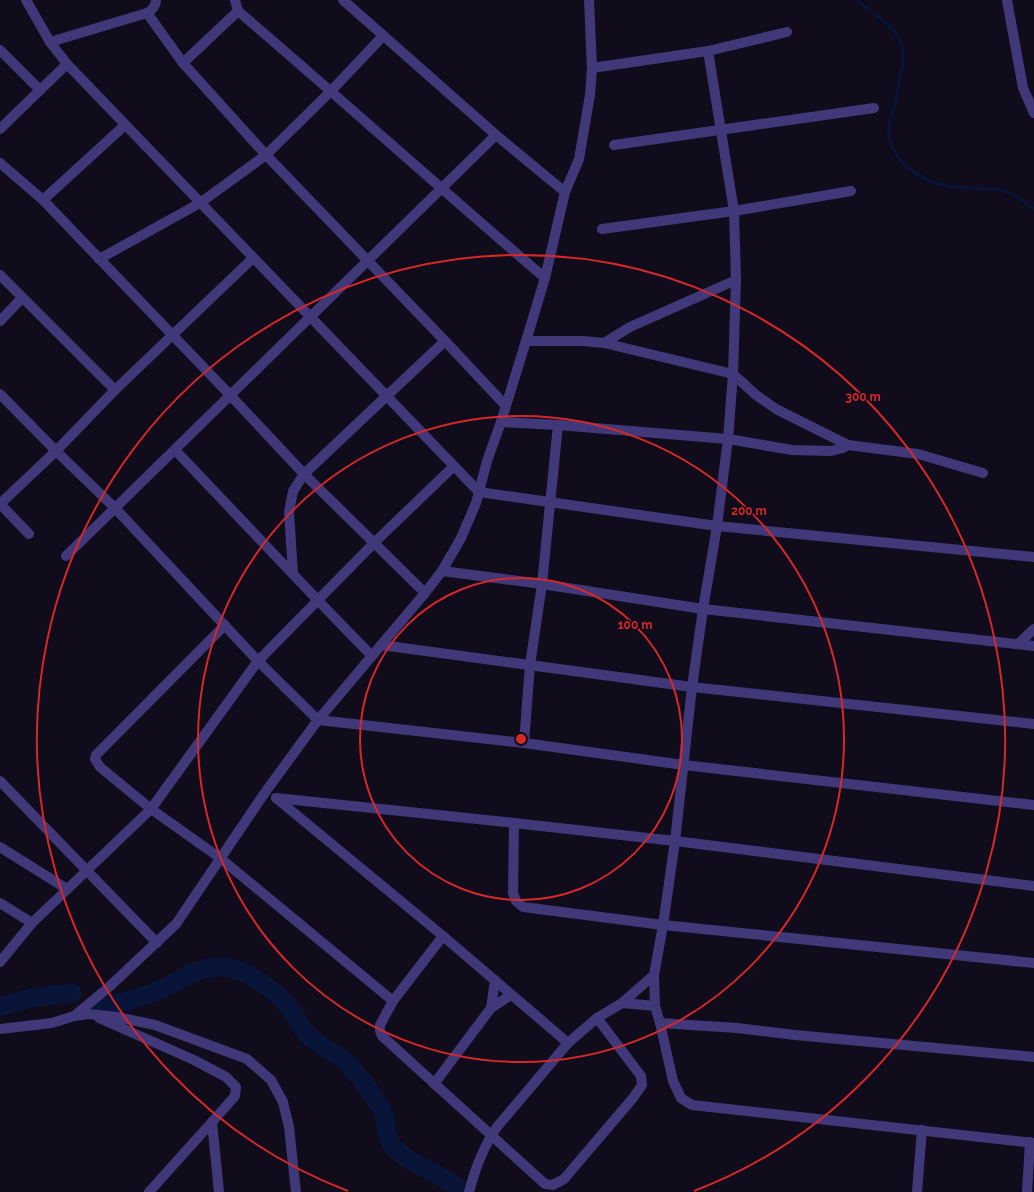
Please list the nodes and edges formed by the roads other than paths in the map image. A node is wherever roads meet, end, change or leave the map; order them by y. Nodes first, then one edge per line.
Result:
1 (26, 0) edge
2 (156, 0) edge
3 (235, 0) edge
4 (343, 0) edge
5 (589, 0) edge
6 (1007, 0) edge
7 (238, 12) junction
8 (148, 13) junction
9 (788, 32) dead end
10 (383, 36) junction
11 (50, 42) junction
12 (0, 50) edge
13 (708, 51) junction
14 (183, 63) junction
15 (67, 64) junction
16 (592, 68) junction
17 (40, 90) junction
18 (331, 91) junction
19 (874, 108) dead end
20 (1034, 113) edge
21 (125, 125) junction
22 (0, 129) edge
23 (721, 130) junction
24 (496, 135) junction
25 (614, 145) dead end
26 (266, 154) junction
27 (0, 163) edge
28 (441, 189) junction
29 (851, 191) dead end
30 (565, 192) junction
31 (43, 200) junction
32 (200, 203) junction
33 (734, 211) junction
34 (602, 228) dead end
35 (253, 258) junction
36 (99, 259) junction
37 (367, 261) junction
38 (0, 275) edge
39 (545, 278) junction
40 (736, 280) junction
41 (22, 298) junction
42 (311, 317) junction
43 (0, 320) edge
44 (172, 336) junction
45 (445, 341) junction
46 (526, 341) junction
47 (604, 343) junction
48 (733, 374) junction
49 (115, 390) junction
50 (0, 394) edge
51 (230, 395) junction
52 (387, 395) junction
53 (506, 406) junction
54 (501, 422) junction
55 (558, 425) junction
56 (728, 439) junction
57 (848, 445) junction
58 (175, 450) junction
59 (56, 452) junction
60 (454, 466) junction
61 (982, 473) dead end
62 (304, 474) junction
63 (479, 492) junction
64 (551, 503) junction
65 (115, 508) junction
66 (717, 526) junction
67 (29, 534) dead end
68 (374, 542) junction
69 (66, 556) dead end
70 (1034, 557) edge
71 (442, 571) junction
72 (293, 574) junction
73 (542, 584) junction
74 (425, 593) junction
75 (318, 601) junction
76 (703, 609) junction
77 (225, 625) junction
78 (1034, 628) edge
79 (1018, 644) junction
80 (381, 645) junction
81 (1034, 646) edge
82 (372, 656) junction
83 (258, 661) junction
84 (530, 665) junction
85 (692, 687) junction
86 (318, 720) junction
87 (1034, 724) edge
88 (524, 743) junction
89 (684, 765) junction
90 (0, 781) edge
91 (266, 791) junction
92 (276, 798) junction
93 (1034, 805) edge
94 (151, 809) junction
95 (514, 822) junction
96 (675, 841) junction
97 (0, 848) edge
98 (220, 858) junction
99 (86, 870) junction
100 (1034, 886) edge
101 (67, 888) junction
102 (0, 903) edge
103 (32, 923) junction
104 (663, 925) junction
105 (443, 936) junction
106 (157, 943) junction
107 (0, 962) edge
108 (1034, 963) edge
109 (654, 975) junction
110 (495, 980) junction
111 (511, 995) junction
112 (393, 1001) junction
113 (622, 1002) junction
114 (655, 1006) junction
115 (491, 1008) junction
116 (90, 1014) junction
117 (74, 1016) junction
118 (597, 1018) junction
119 (660, 1023) junction
120 (0, 1029) edge
121 (568, 1043) junction
122 (1034, 1057) edge
123 (434, 1084) junction
124 (212, 1122) junction
125 (922, 1130) junction
126 (492, 1135) junction
127 (1032, 1142) edge
128 (149, 1192) edge
129 (219, 1192) edge
130 (296, 1192) edge
131 (469, 1192) edge
132 (917, 1192) edge
133 (1027, 1192) edge

1 - 11 street
2 - 8 street
3 - 7 street
4 - 10 street
5 - 16 street
6 - 20 street
7 - 14 street
7 - 18 street
8 - 11 street
8 - 14 street
9 - 13 street
10 - 18 street
10 - 24 street
11 - 15 street
12 - 17 street
13 - 16 street
13 - 23 street
14 - 26 street
15 - 17 street
15 - 21 street
16 - 30 street
17 - 22 street
18 - 26 street
18 - 28 street
19 - 23 street
21 - 31 street
21 - 32 street
23 - 25 street
23 - 33 street
24 - 28 street
24 - 30 street
26 - 32 street
26 - 37 street
27 - 31 street
28 - 37 street
28 - 39 street
29 - 33 street
30 - 39 street
31 - 36 street
32 - 35 street
32 - 36 street
33 - 34 street
33 - 40 street
35 - 42 street
35 - 44 street
36 - 44 street
37 - 42 street
37 - 45 street
38 - 41 street
39 - 46 street
40 - 47 street
40 - 48 street
41 - 43 street
41 - 49 street
42 - 51 street
42 - 52 street
44 - 49 street
44 - 51 street
45 - 52 street
45 - 53 street
46 - 47 street
46 - 53 street
47 - 48 street
48 - 56 street
48 - 57 street
49 - 59 street
50 - 59 street
51 - 58 street
51 - 62 street
52 - 60 street
52 - 62 street
53 - 54 street
54 - 55 street
54 - 63 street
55 - 56 street
55 - 64 street
56 - 57 street
56 - 66 street
57 - 61 street
58 - 65 street
58 - 72 street
59 - 65 street
59 - 67 street
60 - 63 street
60 - 68 street
62 - 68 street
62 - 72 street
63 - 64 street
63 - 71 street
64 - 66 street
64 - 73 street
65 - 69 street
65 - 77 street
66 - 70 street
66 - 76 street
68 - 74 street
68 - 75 street
71 - 73 street
71 - 74 street
72 - 75 street
73 - 76 street
73 - 84 street
74 - 80 street
75 - 82 street
75 - 83 street
76 - 79 street
76 - 85 street
77 - 83 street
77 - 94 street
78 - 79 street
79 - 81 street
80 - 82 street
80 - 84 street
82 - 86 street
83 - 86 street
83 - 94 street
84 - 85 street
84 - 88 street
85 - 87 street
85 - 89 street
86 - 88 street
86 - 91 street
88 - 89 street
89 - 93 street
89 - 96 street
90 - 99 street
91 - 92 street
91 - 98 street
92 - 95 street
92 - 105 street
94 - 98 street
94 - 99 street
95 - 96 street
95 - 104 street
96 - 100 street
96 - 104 street
97 - 101 street
98 - 106 street
98 - 112 street
99 - 101 street
99 - 106 street
101 - 103 street
102 - 103 street
103 - 107 street
104 - 108 street
104 - 109 street
105 - 110 street
105 - 112 street
106 - 117 street
109 - 113 street
109 - 114 street
110 - 111 street
110 - 115 street
111 - 115 street
111 - 121 street
112 - 123 street
113 - 114 street
113 - 118 street
114 - 119 street
115 - 123 street
116 - 117 street
116 - 124 street
116 - 130 street
117 - 120 street
118 - 121 street
118 - 126 street
119 - 122 street
119 - 125 street
121 - 126 street
123 - 126 street
124 - 128 street
124 - 129 street
125 - 127 street
125 - 132 street
126 - 131 street
127 - 133 street

